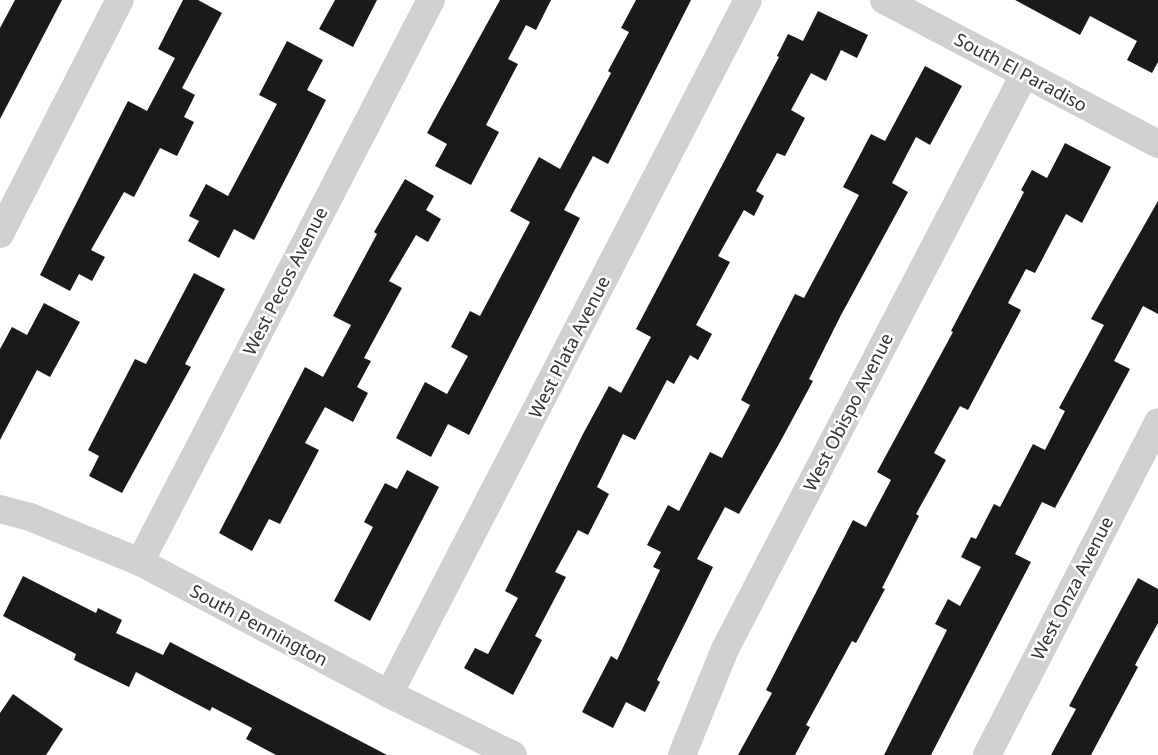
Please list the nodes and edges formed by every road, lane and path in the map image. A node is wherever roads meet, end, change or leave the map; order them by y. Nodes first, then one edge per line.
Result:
1 (120, 0) edge
2 (431, 0) edge
3 (748, 0) edge
4 (884, 0) edge
5 (1025, 73) junction
6 (1158, 144) edge
7 (0, 234) edge
8 (1158, 422) edge
9 (0, 509) edge
10 (140, 562) junction
11 (389, 694) junction
12 (513, 755) edge
13 (682, 755) edge
14 (987, 755) edge

1 - 7 street
2 - 10 street, West Pecos Avenue
3 - 11 street, West Plata Avenue
4 - 5 street, South El Paradiso
5 - 6 street, South El Paradiso
5 - 13 street, West Obispo Avenue
8 - 14 street, West Onza Avenue
9 - 10 street, South Pennington
10 - 11 street, South Pennington
11 - 12 street, South Pennington

